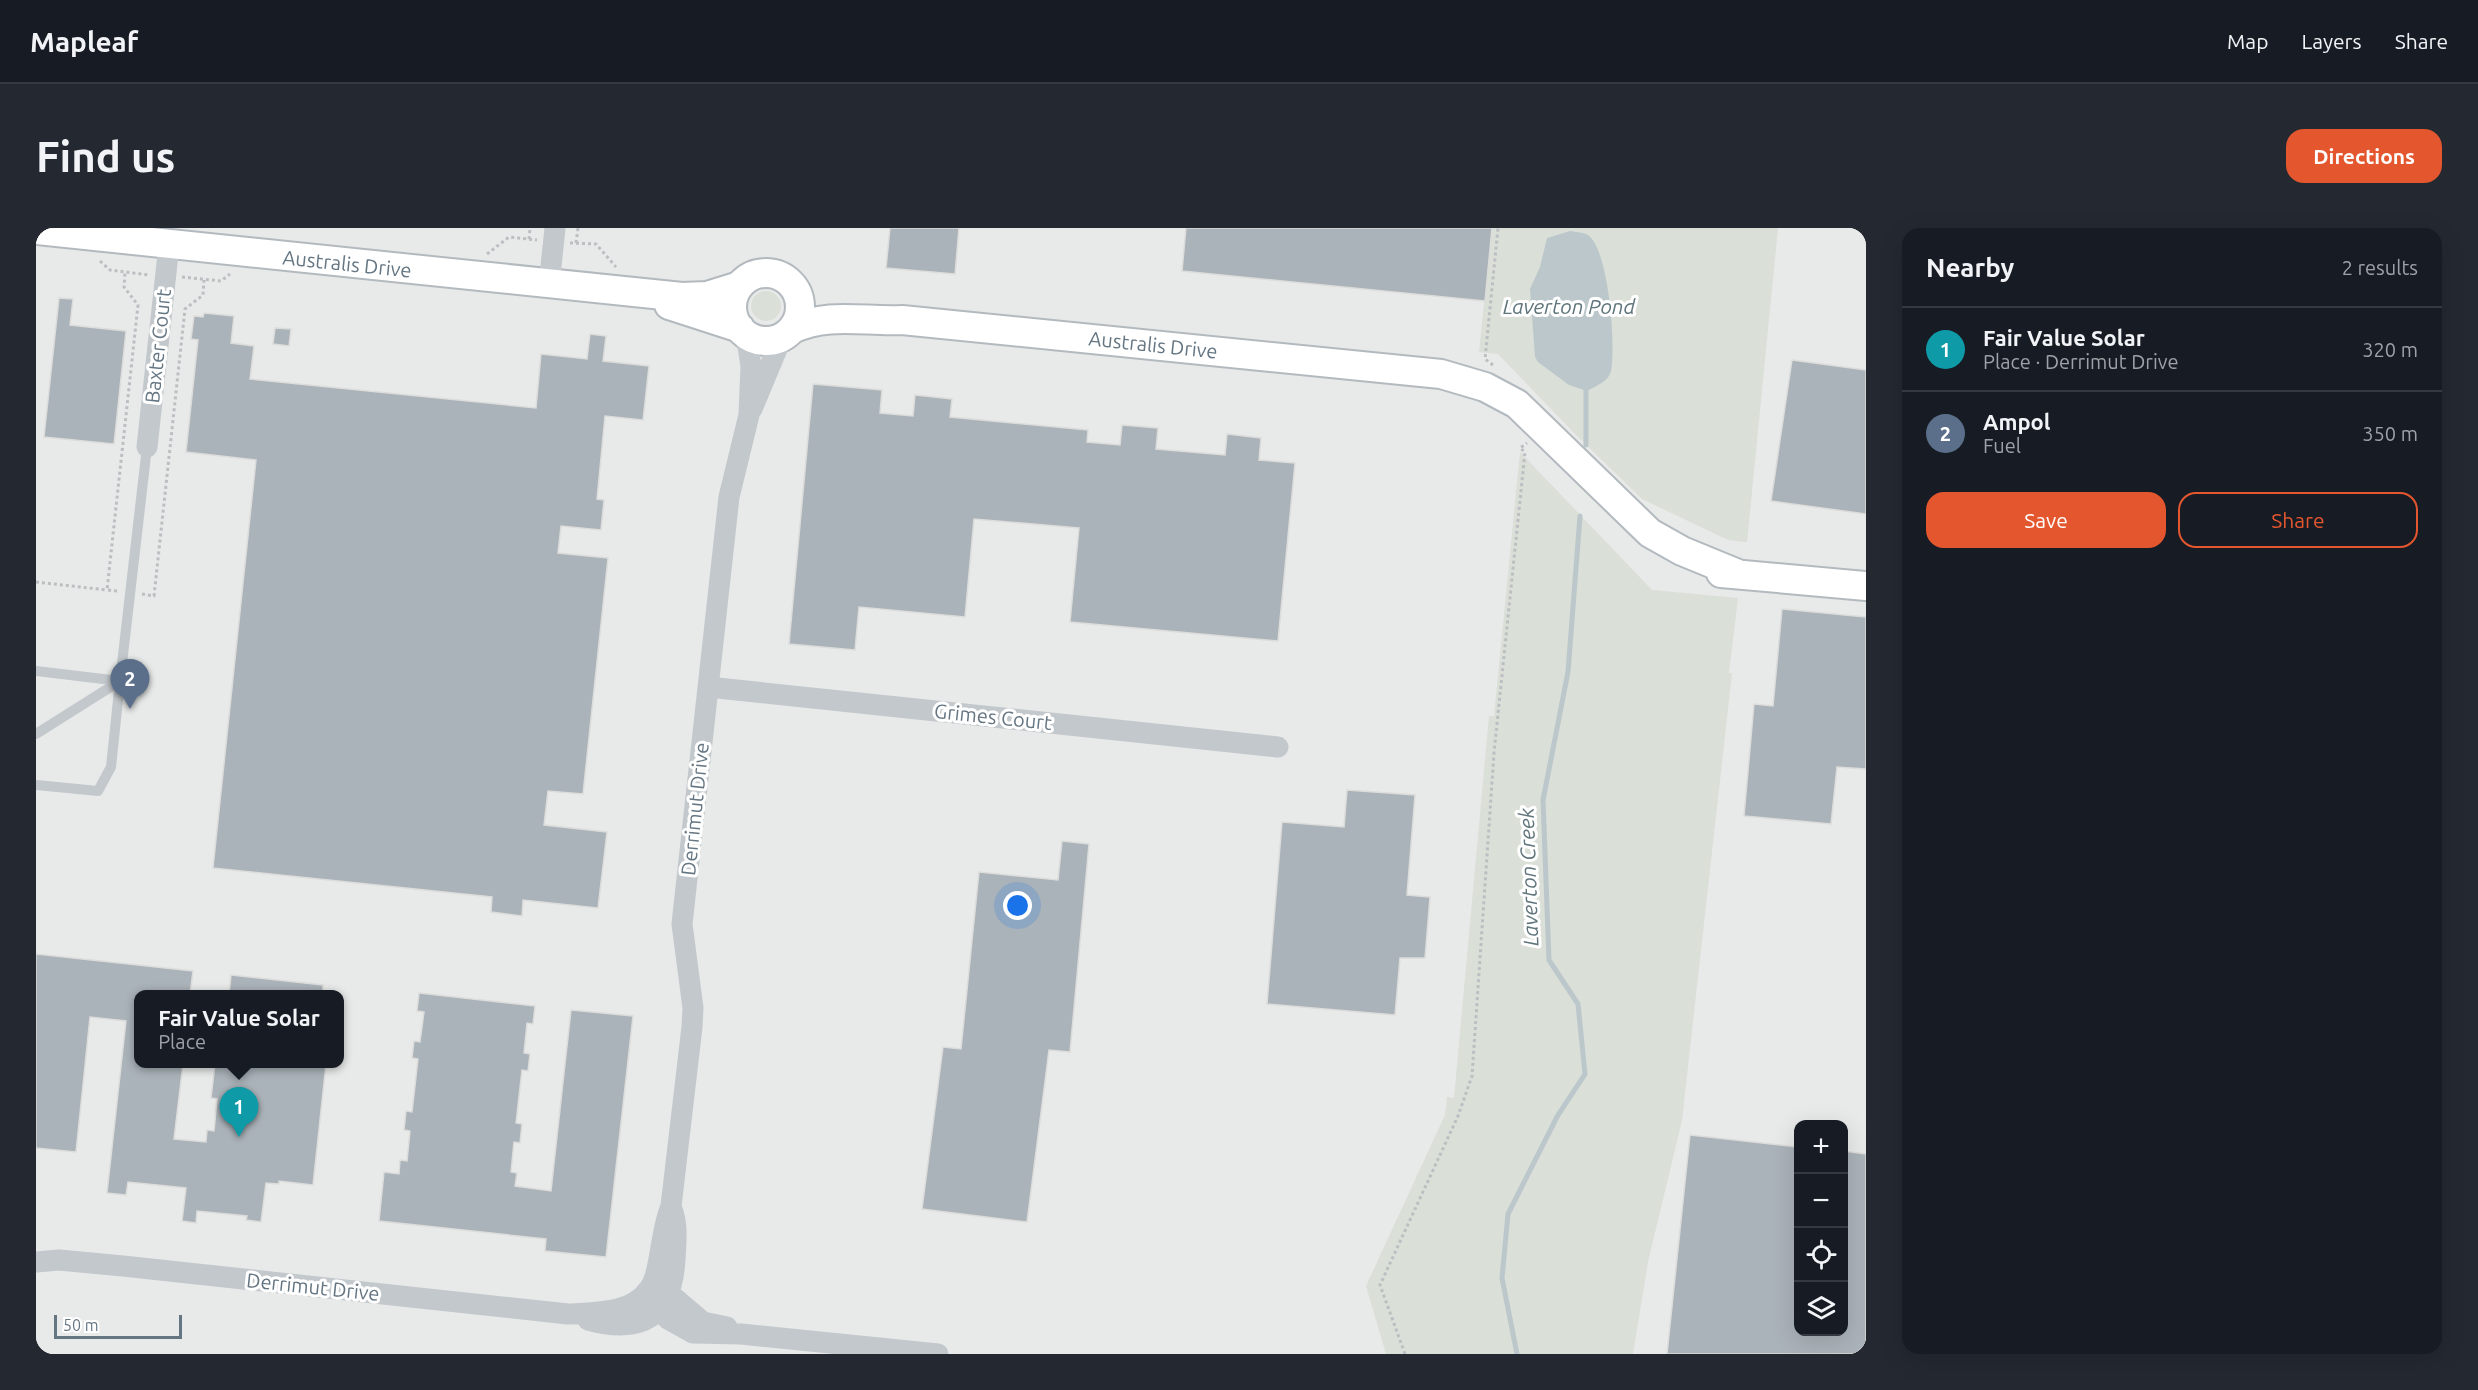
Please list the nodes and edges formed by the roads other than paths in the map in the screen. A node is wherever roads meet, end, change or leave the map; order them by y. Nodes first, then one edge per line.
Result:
1 (555, 228) edge
2 (43, 232) edge
3 (169, 245) junction
4 (549, 285) junction
5 (739, 286) junction
6 (794, 287) junction
7 (639, 294) junction
8 (902, 320) junction
9 (743, 331) junction
10 (787, 333) junction
11 (1404, 372) junction
12 (749, 415) junction
13 (147, 447) joint
14 (1738, 574) junction
15 (1866, 586) edge
16 (36, 671) edge
17 (120, 681) junction
18 (708, 687) junction
19 (36, 734) edge
20 (1278, 747) dead end
21 (36, 785) edge
22 (671, 1206) junction
23 (36, 1253) edge
24 (59, 1260) junction
25 (36, 1262) edge
26 (646, 1292) junction
27 (664, 1302) junction
28 (568, 1314) junction
29 (938, 1354) edge

1 - 4 street
2 - 3 street, Australis Drive
3 - 4 street, Australis Drive
3 - 13 street, Baxter Court
4 - 7 street, Australis Drive
5 - 6 street
5 - 7 street, Australis Drive
5 - 9 street
6 - 8 street, Australis Drive
6 - 10 street
7 - 9 street, Australis Drive
8 - 10 street, Australis Drive
8 - 11 street, Australis Drive
9 - 10 street
9 - 12 street, Derrimut Drive
10 - 12 street, Derrimut Drive
11 - 14 street, Australis Drive
11 - 14 street, Australis Drive
12 - 18 street, Derrimut Drive
13 - 17 lane
14 - 15 street, Australis Drive
16 - 17 lane
17 - 19 lane
17 - 21 lane
18 - 20 street, Grimes Court
18 - 22 street, Derrimut Drive
22 - 26 street, Derrimut Drive
22 - 27 street, Derrimut Drive
23 - 24 street, Derrimut Drive
24 - 25 street, Derrimut Drive
24 - 28 street, Derrimut Drive
26 - 27 street
26 - 28 street, Derrimut Drive
27 - 28 street, Derrimut Drive
27 - 29 street

